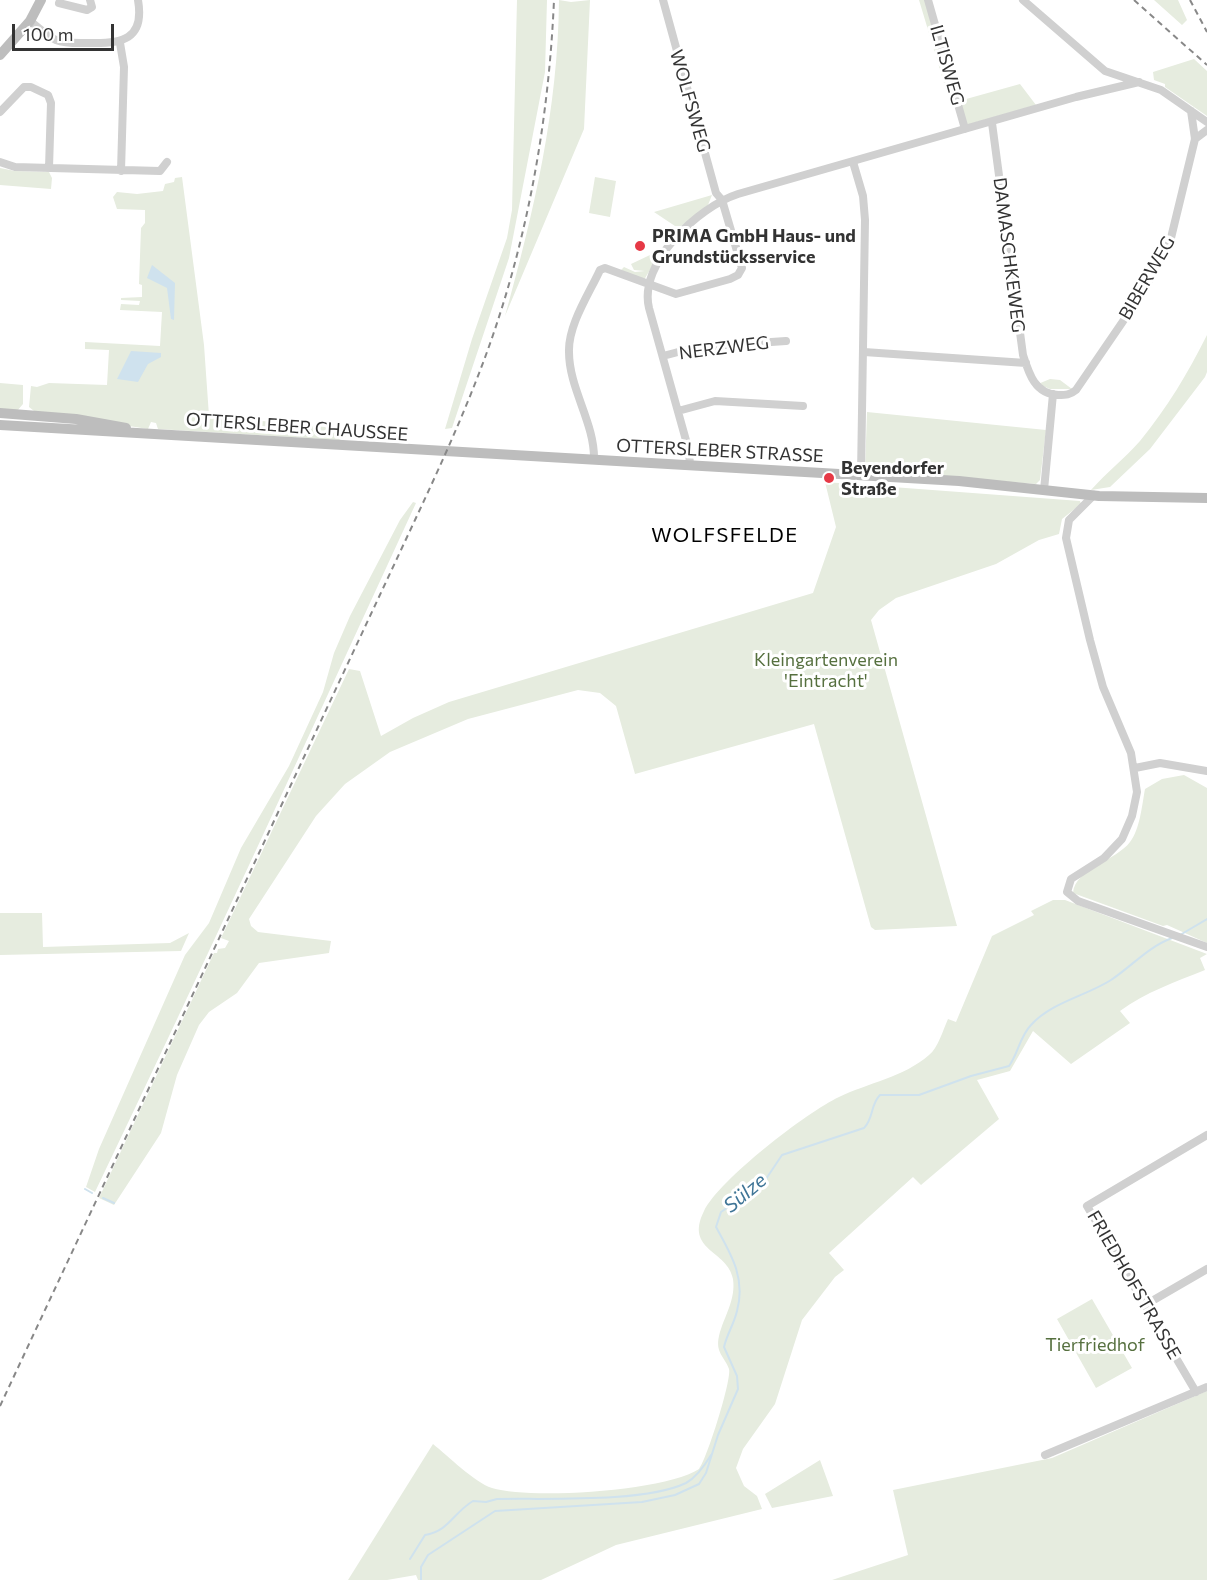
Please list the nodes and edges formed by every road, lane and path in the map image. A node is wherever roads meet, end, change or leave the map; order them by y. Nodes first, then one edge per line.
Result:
1 (41, 0) edge
2 (90, 0) edge
3 (138, 0) edge
4 (663, 0) edge
5 (928, 0) edge
6 (1023, 0) edge
7 (59, 3) dead end
8 (30, 21) junction
9 (120, 43) junction
10 (0, 55) edge
11 (1139, 82) junction
12 (1191, 111) junction
13 (0, 112) edge
14 (1207, 122) edge
15 (992, 123) junction
16 (965, 129) junction
17 (1207, 130) edge
18 (1195, 139) junction
19 (0, 162) edge
20 (167, 162) dead end
21 (853, 162) junction
22 (49, 168) junction
23 (121, 171) junction
24 (722, 200) junction
25 (647, 285) junction
26 (786, 341) dead end
27 (864, 352) junction
28 (663, 356) junction
29 (1026, 363) junction
30 (1053, 394) junction
31 (803, 406) dead end
32 (678, 411) junction
33 (0, 413) edge
34 (0, 425) edge
35 (147, 433) junction
36 (446, 452) joint
37 (594, 460) junction
38 (690, 466) junction
39 (774, 470) junction
40 (792, 471) junction
41 (825, 473) junction
42 (839, 474) junction
43 (861, 475) junction
44 (1044, 490) junction
45 (1094, 495) junction
46 (1207, 498) edge
47 (1135, 768) junction
48 (1207, 771) edge
49 (1207, 947) edge
50 (1207, 1135) edge
51 (1207, 1269) edge
52 (1145, 1305) junction
53 (1207, 1387) edge
54 (1196, 1392) junction
55 (1045, 1455) dead end

1 - 8 main road
2 - 7 street
3 - 9 street
4 - 24 street, WOLFSWEG
5 - 16 street, ILTISWEG
6 - 11 street
8 - 9 street
8 - 10 main road
9 - 23 street
11 - 12 street
11 - 15 street
12 - 14 street
12 - 18 street, BIBERWEG
13 - 22 street
15 - 16 street
15 - 29 street, DAMASCHKEWEG
16 - 21 street
17 - 18 street
18 - 30 street, BIBERWEG
19 - 22 street
20 - 23 street
21 - 24 street
21 - 27 street
22 - 23 street
24 - 25 street
24 - 25 street, WOLFSWEG
25 - 28 street
25 - 37 street
26 - 28 street, NERZWEG
27 - 29 street
27 - 43 street
28 - 32 street
29 - 30 street, DAMASCHKEWEG
30 - 44 street
31 - 32 street
32 - 38 street
33 - 35 main road, OTTERSLEBER CHAUSSEE
34 - 35 main road, OTTERSLEBER CHAUSSEE
35 - 36 main road, OTTERSLEBER CHAUSSEE
36 - 37 main road, OTTERSLEBER STRASSE
37 - 38 main road, OTTERSLEBER STRASSE
38 - 39 main road, OTTERSLEBER STRASSE
39 - 40 main road, OTTERSLEBER STRASSE
39 - 41 street
40 - 41 main road, OTTERSLEBER STRASSE
40 - 42 street
41 - 42 main road, OTTERSLEBER STRASSE
42 - 43 main road, OTTERSLEBER STRASSE
43 - 44 main road, OTTERSLEBER STRASSE
44 - 45 main road, OTTERSLEBER STRASSE
45 - 46 main road, OTTERSLEBER STRASSE
45 - 47 street
47 - 48 street
47 - 49 street
50 - 52 street, FRIEDHOFSTRASSE
51 - 52 street
52 - 54 street, FRIEDHOFSTRASSE
53 - 54 street
54 - 55 street

